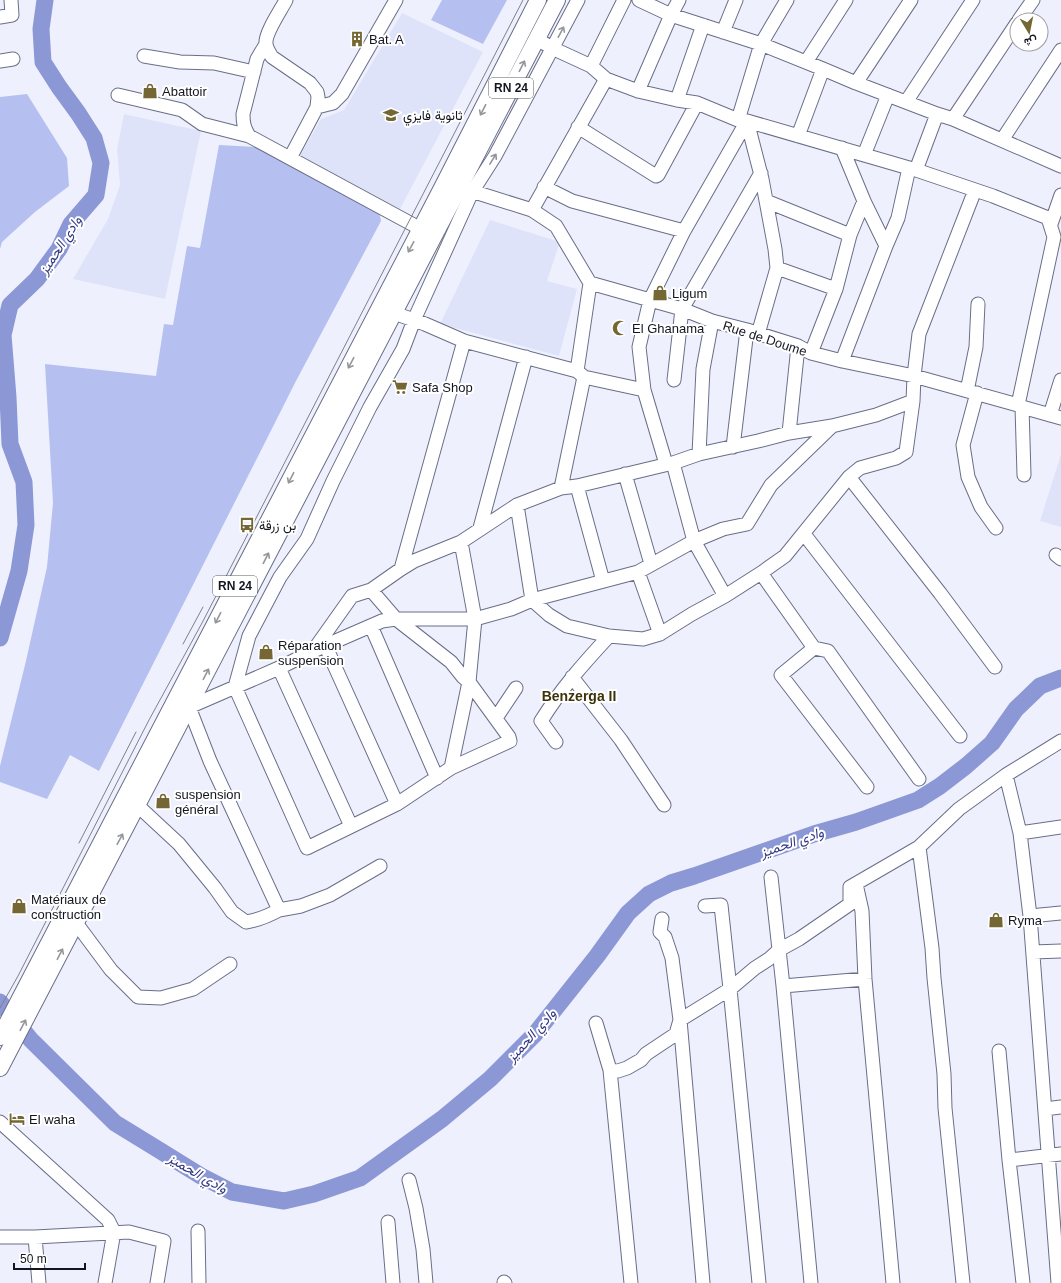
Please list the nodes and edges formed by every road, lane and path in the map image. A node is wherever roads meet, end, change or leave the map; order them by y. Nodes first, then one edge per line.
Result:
1 (11, 0) edge
2 (286, 0) edge
3 (396, 0) edge
4 (538, 0) edge
5 (557, 0) edge
6 (578, 0) edge
7 (624, 0) edge
8 (639, 0) edge
9 (679, 0) edge
10 (736, 0) edge
11 (787, 0) edge
12 (846, 0) edge
13 (911, 0) edge
14 (973, 0) edge
15 (1033, 0) edge
16 (1025, 12) edge
17 (671, 15) junction
18 (0, 17) edge
19 (703, 25) junction
20 (723, 32) junction
21 (1009, 36) edge
22 (536, 39) junction
23 (266, 44) junction
24 (761, 44) junction
25 (552, 48) junction
26 (1061, 50) edge
27 (144, 56) dead end
28 (806, 62) junction
29 (591, 66) junction
30 (823, 69) junction
31 (254, 72) junction
32 (606, 79) junction
33 (856, 83) junction
34 (638, 92) junction
35 (118, 95) dead end
36 (888, 95) junction
37 (677, 100) junction
38 (906, 102) junction
39 (697, 103) junction
40 (317, 107) junction
41 (937, 114) junction
42 (953, 119) junction
43 (742, 120) junction
44 (578, 127) junction
45 (249, 136) junction
46 (798, 136) junction
47 (1002, 140) junction
48 (842, 148) junction
49 (864, 155) junction
50 (290, 158) junction
51 (1061, 166) edge
52 (912, 169) junction
53 (761, 173) junction
54 (458, 184) junction
55 (544, 187) junction
56 (975, 190) junction
57 (1061, 195) edge
58 (766, 201) junction
59 (864, 201) junction
60 (532, 210) junction
61 (1051, 224) junction
62 (421, 229) junction
63 (684, 230) junction
64 (850, 235) junction
65 (886, 246) junction
66 (777, 268) junction
67 (590, 283) junction
68 (836, 289) junction
69 (650, 300) junction
70 (978, 304) dead end
71 (682, 309) junction
72 (394, 313) junction
73 (414, 320) junction
74 (712, 321) junction
75 (752, 332) junction
76 (464, 341) junction
77 (798, 346) junction
78 (811, 352) junction
79 (526, 357) junction
80 (842, 361) junction
81 (581, 374) junction
82 (914, 376) junction
83 (674, 380) dead end
84 (1061, 380) edge
85 (644, 390) junction
86 (972, 392) junction
87 (913, 401) junction
88 (1020, 406) junction
89 (1056, 416) edge
90 (832, 426) junction
91 (789, 433) junction
92 (733, 446) junction
93 (699, 454) junction
94 (670, 463) junction
95 (625, 474) junction
96 (1024, 475) dead end
97 (849, 476) junction
98 (577, 486) junction
99 (561, 488) junction
100 (517, 505) junction
101 (480, 528) junction
102 (996, 528) dead end
103 (804, 534) junction
104 (694, 541) junction
105 (461, 542) junction
106 (651, 564) junction
107 (401, 569) junction
108 (638, 572) junction
109 (761, 573) junction
110 (603, 581) junction
111 (371, 590) junction
112 (725, 596) junction
113 (532, 600) junction
114 (396, 619) junction
115 (475, 619) junction
116 (371, 626) junction
117 (660, 634) junction
118 (609, 636) junction
119 (326, 646) junction
120 (814, 648) junction
121 (313, 651) junction
122 (995, 667) dead end
123 (279, 668) junction
124 (572, 677) junction
125 (469, 682) junction
126 (235, 687) junction
127 (516, 688) dead end
128 (189, 707) junction
129 (496, 718) junction
130 (960, 736) dead end
131 (1061, 741) edge
132 (556, 742) dead end
133 (451, 768) junction
134 (1006, 775) junction
135 (437, 778) junction
136 (919, 779) dead end
137 (867, 787) dead end
138 (397, 804) junction
139 (664, 804) dead end
140 (137, 805) junction
141 (351, 826) junction
142 (1061, 827) edge
143 (1020, 833) junction
144 (919, 847) junction
145 (380, 866) dead end
146 (771, 877) dead end
147 (856, 884) junction
148 (705, 906) dead end
149 (279, 910) junction
150 (1061, 913) edge
151 (1030, 916) junction
152 (662, 920) dead end
153 (76, 923) junction
154 (779, 950) junction
155 (1061, 951) edge
156 (1033, 952) junction
157 (230, 964) dead end
158 (865, 979) junction
159 (35, 986) junction
160 (783, 986) junction
161 (730, 989) junction
162 (680, 1020) junction
163 (596, 1023) dead end
164 (0, 1037) edge
165 (999, 1052) dead end
166 (2, 1064) edge
167 (610, 1070) junction
168 (1061, 1107) edge
169 (1045, 1109) junction
170 (0, 1122) edge
171 (1055, 1155) edge
172 (1009, 1160) junction
173 (409, 1180) dead end
174 (388, 1222) dead end
175 (198, 1231) dead end
176 (114, 1232) junction
177 (0, 1237) edge
178 (35, 1237) junction
179 (39, 1283) edge
180 (105, 1283) edge
181 (157, 1283) edge
182 (199, 1283) edge
183 (393, 1283) edge
184 (426, 1283) edge
185 (631, 1283) edge
186 (703, 1283) edge
187 (759, 1283) edge
188 (811, 1283) edge
189 (893, 1283) edge
190 (963, 1283) edge
191 (1023, 1283) edge
192 (1058, 1283) edge

1 - 18 street
2 - 23 street
3 - 40 street
4 -> 54 main road, RN 24
5 - 22 main road, RN 24
25 -> 6 street
7 - 29 street
8 - 17 street
9 - 17 street
10 - 20 street
11 - 24 street
12 - 28 street
13 - 33 street
14 - 38 street
15 - 16 street
17 - 19 street
17 - 34 street
19 - 20 street
19 - 37 street
20 - 24 street
21 - 42 street
22 - 25 street
54 -> 22 main road, RN 24
23 - 31 street
23 - 40 street
24 - 28 street
24 - 43 street
25 - 29 street
54 -> 25 street
26 - 47 street
27 - 31 street
28 - 30 street
29 - 32 street
30 - 33 street
30 - 46 street
31 - 45 street
32 - 34 street
32 - 44 street
33 - 36 street
34 - 37 street
35 - 45 street
36 - 38 street
36 - 49 street
37 - 39 street
38 - 41 street
39 - 43 street
39 - 44 street
40 - 50 street
41 - 42 street
41 - 52 street
42 - 47 street
43 - 46 street
43 - 53 street
43 - 63 street
44 - 55 street
45 - 50 street
46 - 48 street
47 - 51 street
48 - 49 street
48 - 59 street
49 - 52 street
50 - 62 street
52 - 56 street
52 - 65 street
53 - 58 street
53 - 71 street
54 - 60 street
54 - 62 main road, RN 24
54 - 72 main road, RN 24
54 - 73 street
55 - 60 street
55 - 63 street
56 - 61 street
56 - 82 street
57 - 61 street
58 - 64 street
58 - 66 street
59 - 64 street
59 - 65 street
60 - 67 street
61 - 88 street
62 -> 159 main road, RN 24
63 - 69 street
64 - 68 street
65 - 80 street
66 - 68 street
66 - 75 street
67 - 69 street, Rue de Doume
67 - 81 street
68 - 78 street
69 - 71 street, Rue de Doume
69 - 85 street
70 - 86 street
71 - 74 street, Rue de Doume
71 - 83 street
72 - 73 street
128 -> 72 main road, RN 24
73 - 76 street
73 - 126 street
74 - 75 street, Rue de Doume
74 - 93 street
75 - 77 street, Rue de Doume
75 - 92 street
76 - 79 street
76 - 107 street
77 - 78 street, Rue de Doume
77 - 91 street
78 - 80 street, Rue de Doume
79 - 81 street
79 - 101 street
80 - 82 street, Rue de Doume
81 - 85 street
81 - 99 street
82 - 86 street, Rue de Doume
82 - 87 street
84 - 89 street
85 - 94 street
86 - 88 street, Rue de Doume
86 - 102 street
87 - 90 street
87 - 97 street
88 - 89 street, Rue de Doume
88 - 96 street
90 - 91 street
90 - 104 street
91 - 92 street
92 - 93 street
93 - 94 street
94 - 95 street
94 - 104 street
95 - 98 street
95 - 106 street
97 - 103 street
97 - 122 street
98 - 99 street
98 - 110 street
99 - 100 street
100 - 101 street
100 - 113 street
101 - 105 street
103 - 109 street
103 - 130 street
104 - 106 street
104 - 112 street
105 - 107 street
105 - 115 street
106 - 108 street
107 - 111 street
108 - 110 street
108 - 117 street
109 - 112 street
109 - 120 street
110 - 113 street
111 - 114 street
111 - 121 street
112 - 117 street
113 - 115 street
113 - 118 street
114 - 115 street
114 - 116 street
114 - 125 street
115 - 125 street
116 - 119 street
116 - 135 street
117 - 118 street
118 - 124 street
119 - 121 street
119 - 138 street
120 - 136 street
120 - 137 street
121 - 123 street
123 - 126 street
123 - 141 street
124 - 132 street
124 - 139 street
125 - 129 street
125 - 133 street
126 - 128 street
126 - 141 street
127 - 129 street
128 - 140 main road, RN 24
128 - 149 street
129 - 133 street
131 - 134 street
133 - 135 street
134 - 143 street
134 - 144 street
135 - 138 street
138 - 141 street
140 - 149 street
153 -> 140 main road, RN 24
142 - 143 street
143 - 151 street
144 - 147 street
144 - 190 street
145 - 149 street
146 - 154 street
147 - 154 street
147 - 158 street
148 - 161 street
150 - 151 street
151 - 156 street
152 - 162 street
153 - 157 street
159 -> 153 main road, RN 24
154 - 160 street
154 - 161 street
155 - 156 street
156 - 169 street
158 - 160 street
158 - 189 street
159 - 164 main road, RN 24
166 -> 159 main road, RN 24
160 - 188 street
161 - 162 street
161 - 187 street
162 - 167 street
162 - 186 street
163 - 167 street
165 - 172 street
167 - 185 street
168 - 169 street
169 - 171 street
170 - 176 street
171 - 172 street
171 - 192 street
172 - 191 street
173 - 184 street
174 - 183 street
175 - 182 street
176 - 178 street
176 - 180 street
176 - 181 street
177 - 178 street
178 - 179 street

